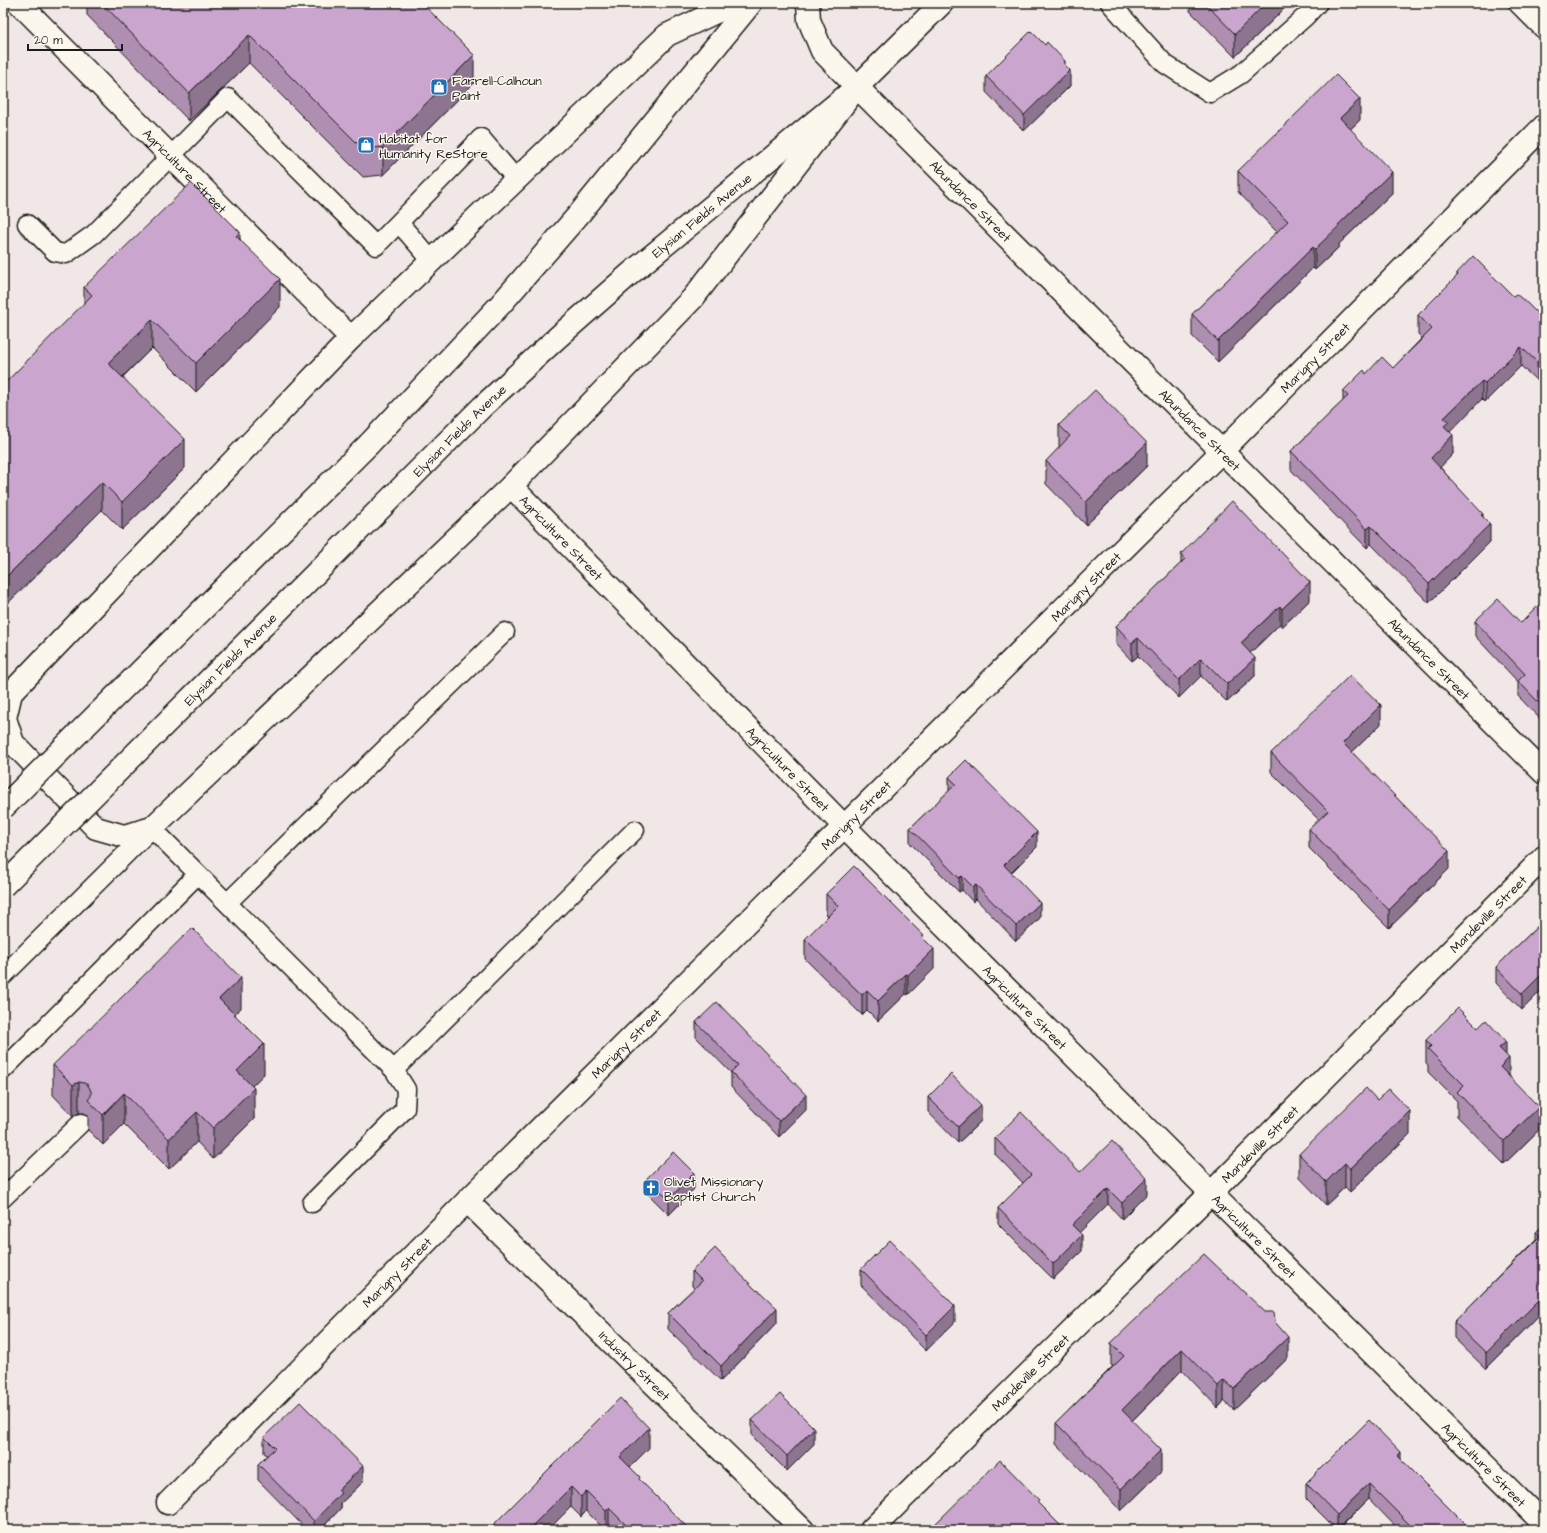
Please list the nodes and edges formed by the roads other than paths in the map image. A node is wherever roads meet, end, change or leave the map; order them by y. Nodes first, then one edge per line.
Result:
1 (19, 3) edge
2 (735, 3) edge
3 (751, 3) edge
4 (808, 3) edge
5 (942, 3) edge
6 (1110, 3) edge
7 (1318, 3) edge
8 (1520, 3) edge
9 (1541, 19) edge
10 (857, 87) junction
11 (1544, 126) edge
12 (170, 156) junction
13 (516, 179) junction
14 (399, 223) junction
15 (27, 224) dead end
16 (432, 260) junction
17 (351, 338) junction
18 (1222, 451) junction
19 (511, 486) junction
20 (505, 632) dead end
21 (7, 697) edge
22 (1544, 773) edge
23 (3, 808) edge
24 (844, 826) junction
25 (152, 828) junction
26 (635, 830) dead end
27 (1544, 857) edge
28 (198, 874) junction
29 (3, 886) edge
30 (227, 903) junction
31 (3, 976) edge
32 (3, 1070) edge
33 (394, 1070) junction
34 (81, 1123) dead end
35 (1211, 1193) junction
36 (3, 1198) edge
37 (467, 1201) junction
38 (312, 1203) dead end
39 (168, 1503) dead end
40 (1544, 1524) edge
41 (804, 1530) edge
42 (871, 1530) edge

1 - 12 street, Agriculture Street
2 - 13 street
3 - 23 street, bridge
4 - 10 street, Abundance Street
5 - 10 street, Elysian Fields Avenue
6 - 7 lane
8 - 9 street
10 - 18 street, Abundance Street
10 - 19 street
10 - 29 street, Elysian Fields Avenue, bridge
11 - 18 street, Marigny Street
12 - 14 lane
12 - 15 lane
12 - 17 street, Agriculture Street
13 - 14 lane
13 - 16 street
14 - 16 lane
16 - 17 street
17 - 21 street
18 - 22 street, Abundance Street
18 - 24 street, Marigny Street
19 - 24 street, Agriculture Street
19 - 25 street
20 - 30 lane
21 - 25 street
24 - 35 street, Agriculture Street
24 - 37 street, Marigny Street
25 - 28 lane
25 - 31 lane
26 - 33 lane
27 - 35 street, Mandeville Street
28 - 30 lane
28 - 32 lane
30 - 33 lane
33 - 38 lane
34 - 36 lane
35 - 40 street, Agriculture Street
35 - 42 street, Mandeville Street
37 - 39 street, Marigny Street
37 - 41 street, Industry Street

